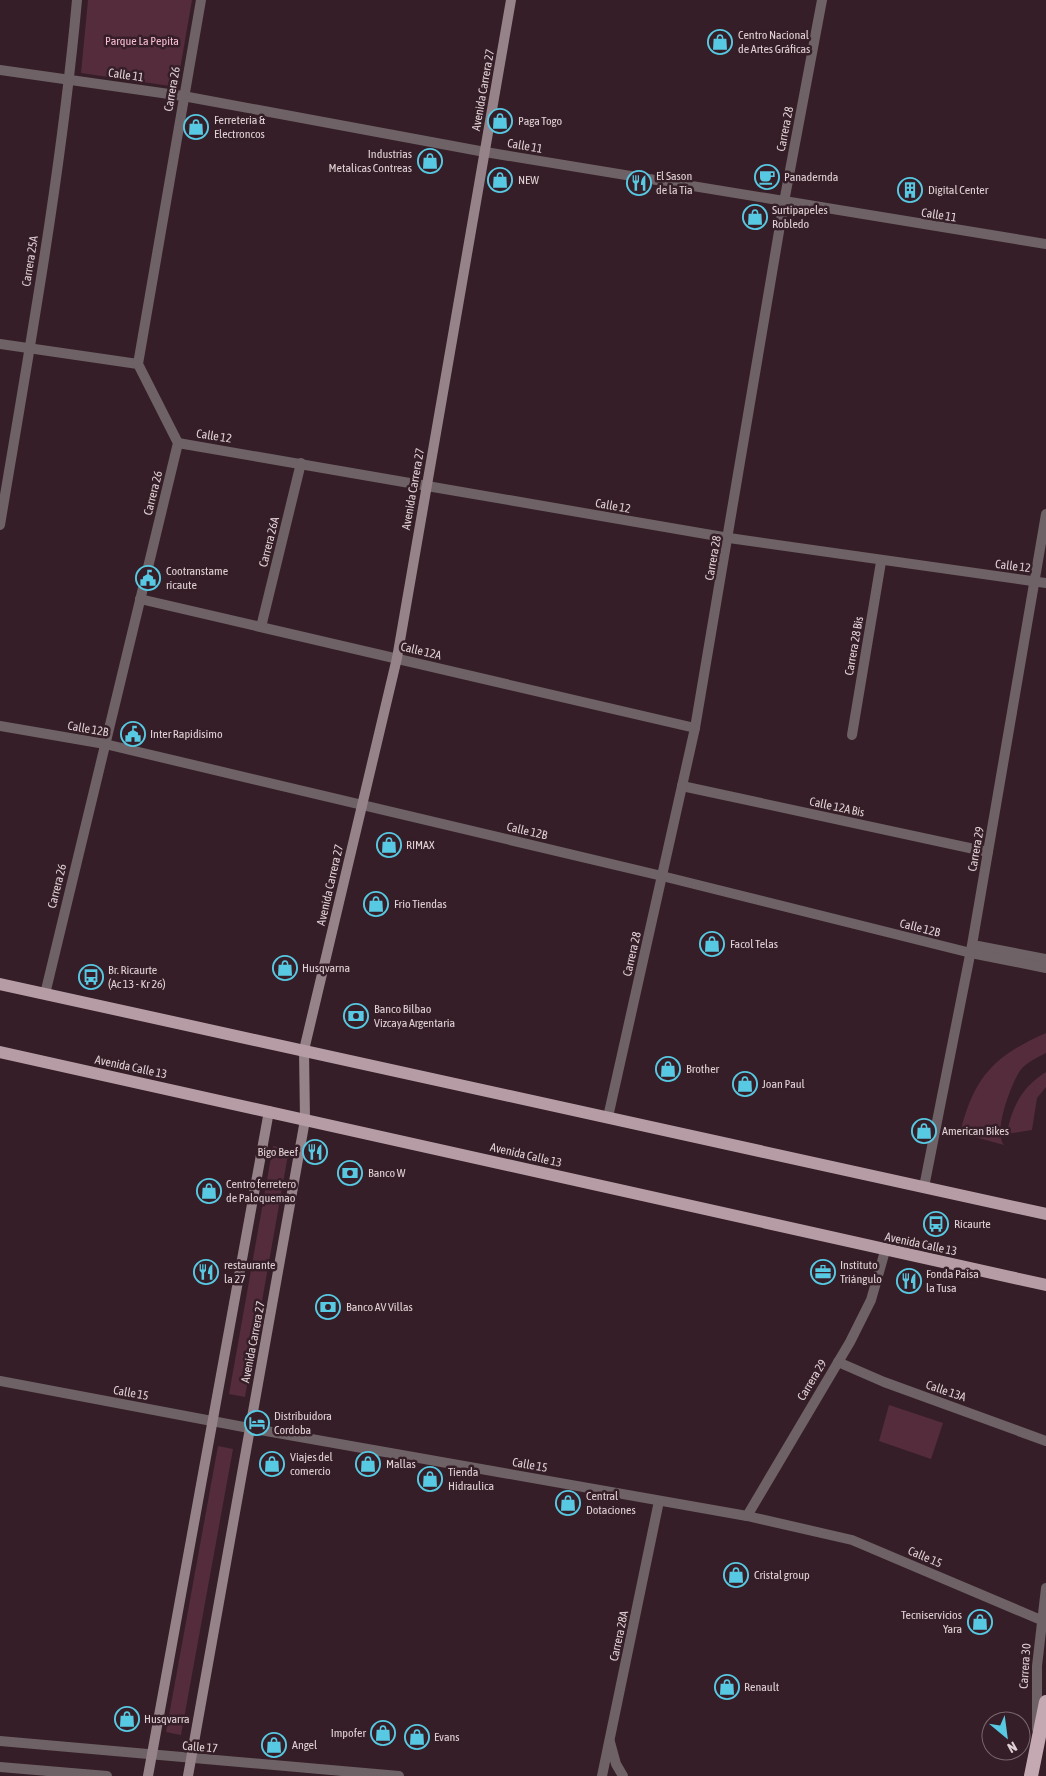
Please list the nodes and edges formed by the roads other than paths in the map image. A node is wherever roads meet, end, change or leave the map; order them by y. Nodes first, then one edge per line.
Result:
1 (77, 0) edge
2 (201, 0) edge
3 (511, 0) edge
4 (822, 0) edge
5 (0, 70) edge
6 (70, 80) junction
7 (183, 96) junction
8 (485, 152) junction
9 (784, 202) junction
10 (1046, 244) edge
11 (0, 344) edge
12 (30, 348) junction
13 (138, 364) junction
14 (178, 443) junction
15 (300, 463) junction
16 (427, 486) junction
17 (1046, 514) edge
18 (0, 525) edge
19 (729, 538) junction
20 (882, 562) junction
21 (1034, 581) junction
22 (1046, 583) edge
23 (140, 599) junction
24 (261, 627) junction
25 (396, 658) junction
26 (0, 726) edge
27 (695, 728) junction
28 (852, 735) dead end
29 (105, 744) junction
30 (682, 786) junction
31 (362, 805) junction
32 (988, 852) junction
33 (662, 876) junction
34 (971, 953) junction
35 (1046, 961) edge
36 (1046, 968) edge
37 (0, 984) edge
38 (44, 994) junction
39 (304, 1050) junction
40 (0, 1052) edge
41 (269, 1111) junction
42 (608, 1117) junction
43 (305, 1120) junction
44 (924, 1187) junction
45 (1046, 1214) edge
46 (885, 1251) junction
47 (1046, 1285) edge
48 (838, 1362) junction
49 (0, 1381) edge
50 (214, 1420) junction
51 (249, 1428) junction
52 (1046, 1441) edge
53 (659, 1500) junction
54 (747, 1516) junction
55 (1046, 1588) edge
56 (1041, 1620) junction
57 (1046, 1702) edge
58 (0, 1741) edge
59 (610, 1742) junction
60 (1037, 1745) junction
61 (153, 1754) junction
62 (191, 1759) junction
63 (0, 1767) edge
64 (107, 1776) edge
65 (148, 1776) edge
66 (188, 1776) edge
67 (398, 1776) edge
68 (602, 1776) edge
69 (623, 1776) edge
70 (1031, 1776) edge

1 - 6 street, Carrera 25A
2 - 7 street, Carrera 26
3 - 8 main road, Avenida Carrera 27
4 - 9 street, Carrera 28
5 - 6 street, Calle 11
6 - 7 street, Calle 11
6 - 12 street, Carrera 25A
7 - 8 street, Calle 11
7 - 13 street, Carrera 26
8 - 9 street, Calle 11
8 - 16 main road, Avenida Carrera 27
9 - 10 street, Calle 11
9 - 19 street, Carrera 28
11 - 12 street
12 - 13 street
12 - 18 street, Carrera 25A
13 - 14 street
14 - 15 street, Calle 12
14 - 23 street, Carrera 26
15 - 16 street, Calle 12
15 - 24 street, Carrera 26A
16 - 19 street, Calle 12
16 - 25 main road, Avenida Carrera 27
17 - 21 street, Carrera 29
19 - 20 street, Calle 12
19 - 27 street, Carrera 28
20 - 21 street, Calle 12
20 - 28 street, Carrera 28 Bis
21 - 22 street, Calle 12
21 - 32 street, Carrera 29
23 - 24 street, Calle 12A
23 - 29 street, Carrera 26
24 - 25 street, Calle 12A
25 - 27 street, Calle 12A
25 - 31 main road, Avenida Carrera 27
26 - 29 street, Calle 12B
27 - 30 street, Carrera 28
29 - 31 street, Calle 12B
29 - 38 street, Carrera 26
30 - 32 street, Calle 12A Bis
30 - 33 street, Carrera 28
31 - 33 street, Calle 12B
31 - 39 main road, Avenida Carrera 27
32 - 34 street, Carrera 29
33 - 34 street, Calle 12B
33 - 42 street, Carrera 28
34 - 36 street, Calle 12B
34 - 44 street, Carrera 29
35 - 35 street
37 - 38 main road
38 - 39 main road
39 - 42 main road
39 - 43 main road, Avenida Carrera 27
40 - 41 main road, Avenida Calle 13
41 - 43 main road, Avenida Calle 13
41 - 50 main road, Avenida Carrera 27
42 - 44 main road
43 - 46 main road, Avenida Calle 13
43 - 51 main road, Avenida Carrera 27
44 - 45 main road
46 - 47 main road, Avenida Calle 13
46 - 48 street, Carrera 29
48 - 52 street, Calle 13A
48 - 54 street, Carrera 29
49 - 50 street, Calle 15
50 - 51 street, Calle 15
50 - 61 main road, Avenida Carrera 27
51 - 53 street, Calle 15
51 - 62 main road, Avenida Carrera 27
53 - 54 street, Calle 15
53 - 59 street, Carrera 28A
54 - 56 street, Calle 15
55 - 56 street, Carrera 30
56 - 60 street, Carrera 30
57 - 60 highway
58 - 61 street, Calle 17
59 - 68 street, Carrera 28A
59 - 69 street
60 - 70 highway
61 - 62 street, Calle 17
61 - 65 main road, Avenida Carrera 27
62 - 66 main road, Avenida Carrera 27
62 - 67 street, Calle 17
63 - 64 street

